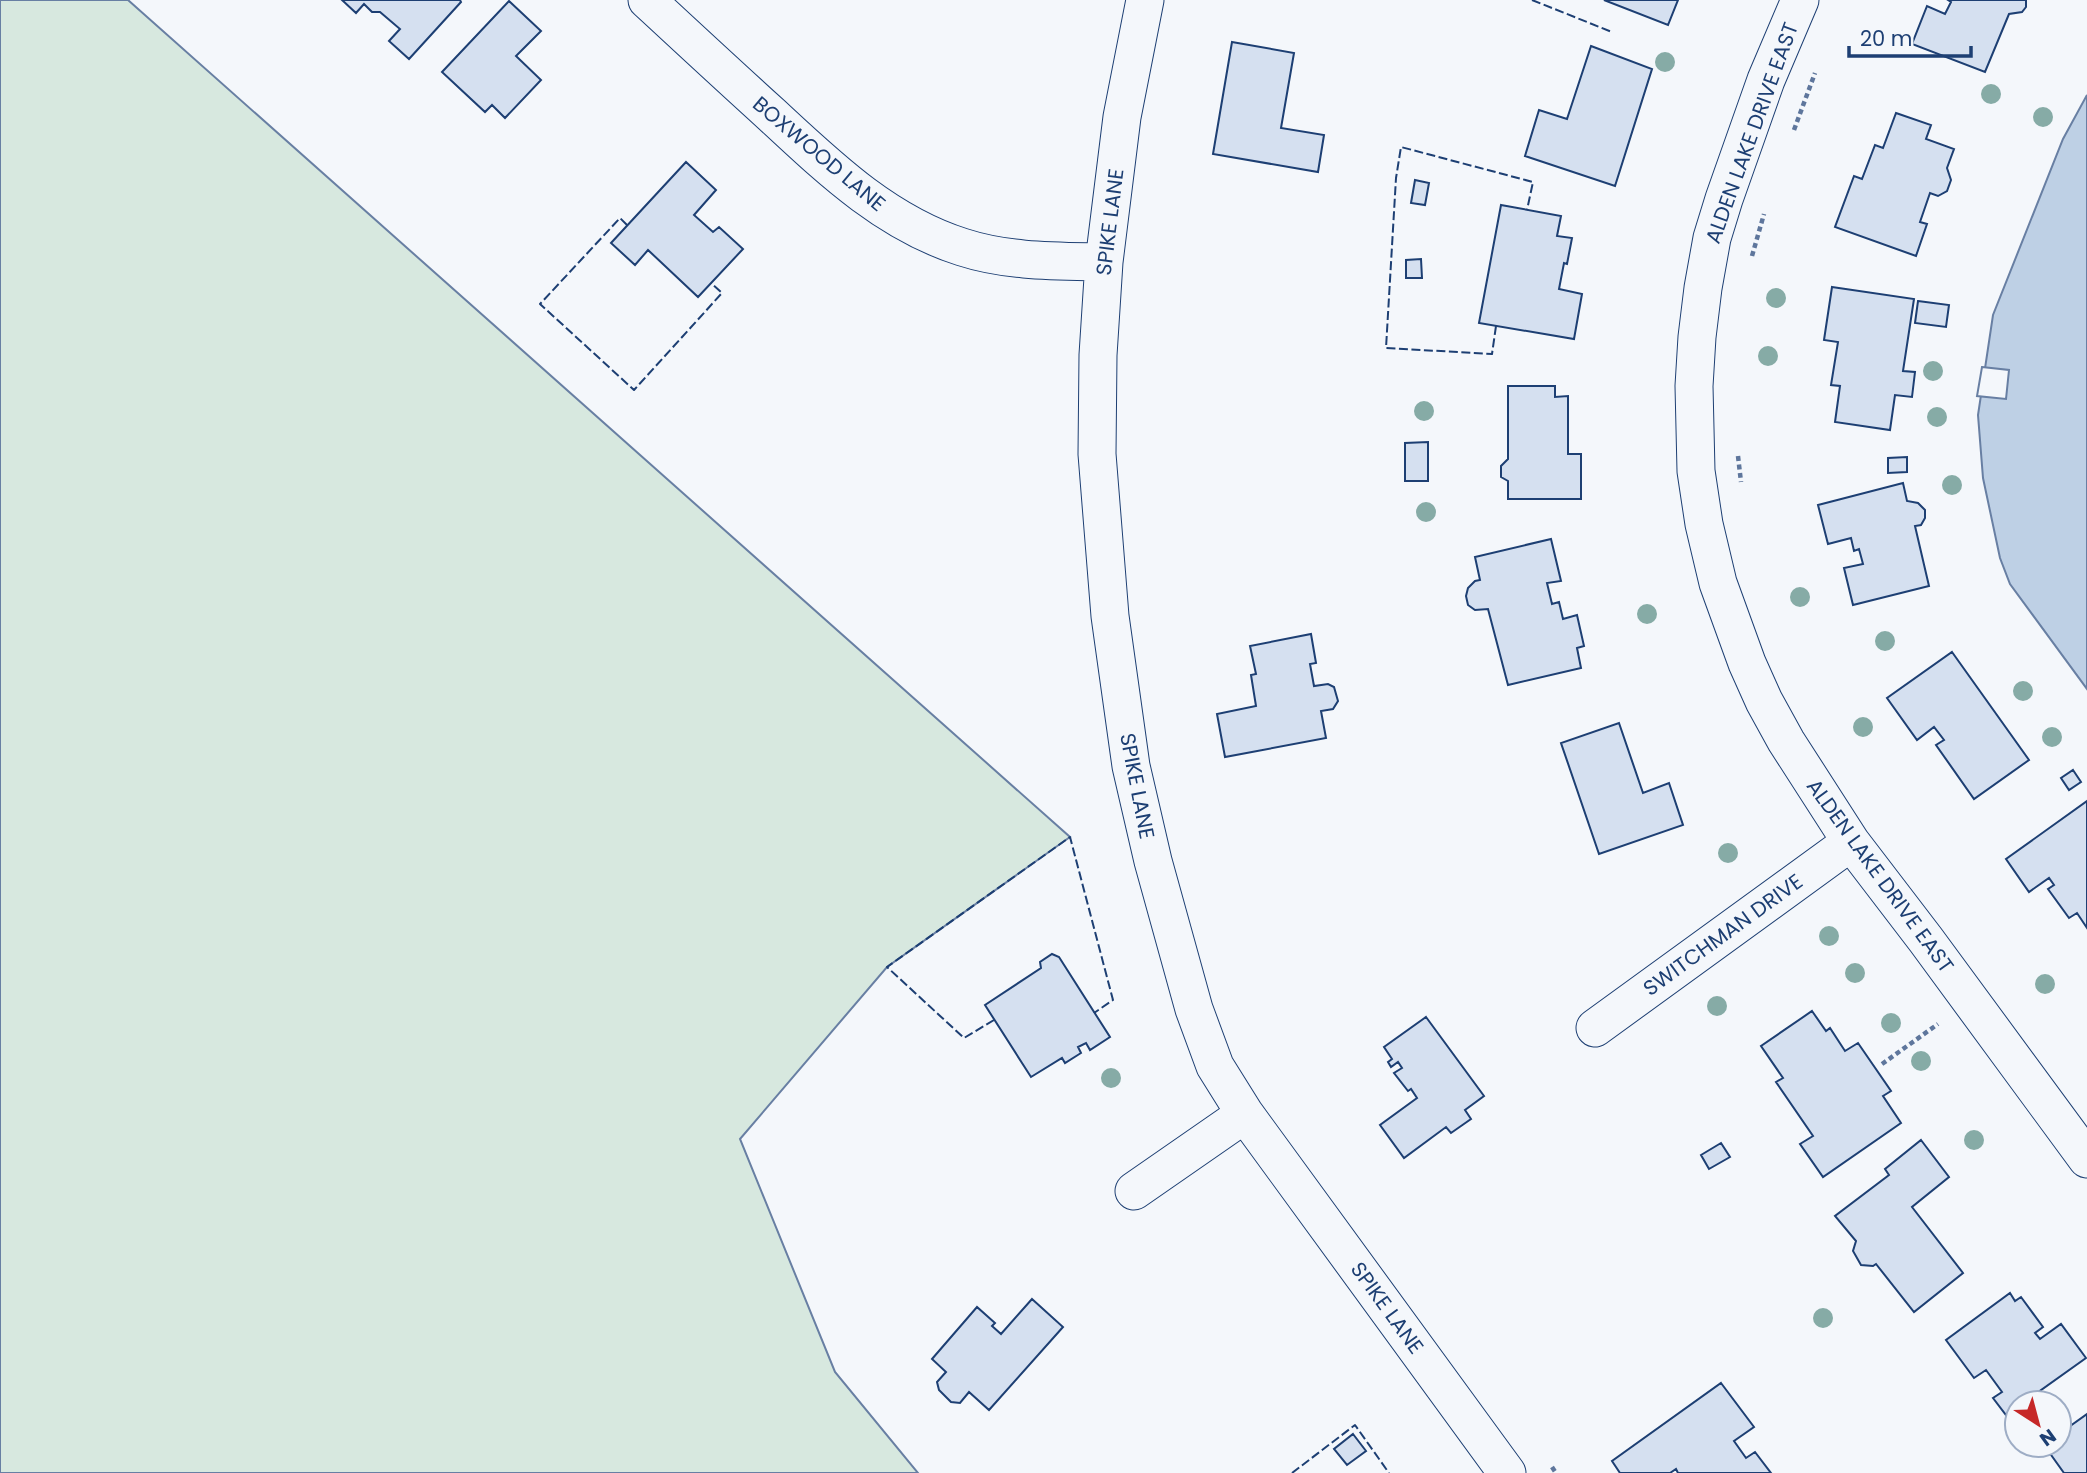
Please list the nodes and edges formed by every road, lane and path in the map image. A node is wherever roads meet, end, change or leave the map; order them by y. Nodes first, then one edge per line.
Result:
1 (647, 0) edge
2 (1145, 0) edge
3 (1800, 0) edge
4 (1817, 68) dead end
5 (1790, 139) dead end
6 (1767, 204) dead end
7 (1104, 262) junction
8 (1750, 264) dead end
9 (1737, 447) dead end
10 (1741, 485) dead end
11 (1851, 842) junction
12 (1970, 1001) junction
13 (1595, 1028) dead end
14 (1882, 1064) dead end
15 (1245, 1114) junction
16 (2087, 1159) edge
17 (1134, 1191) dead end
18 (1552, 1467) dead end
19 (1507, 1473) edge
20 (1556, 1473) edge

1 - 7 street, BOXWOOD LANE
2 - 7 street, SPIKE LANE
3 - 11 street, ALDEN LAKE DRIVE EAST
4 - 5 path
6 - 8 path
7 - 15 street, SPIKE LANE
9 - 10 path
11 - 12 street, ALDEN LAKE DRIVE EAST
11 - 13 street, SWITCHMAN DRIVE
12 - 14 path
12 - 16 street, ALDEN LAKE DRIVE EAST
15 - 17 street
15 - 19 street, SPIKE LANE
18 - 20 path

